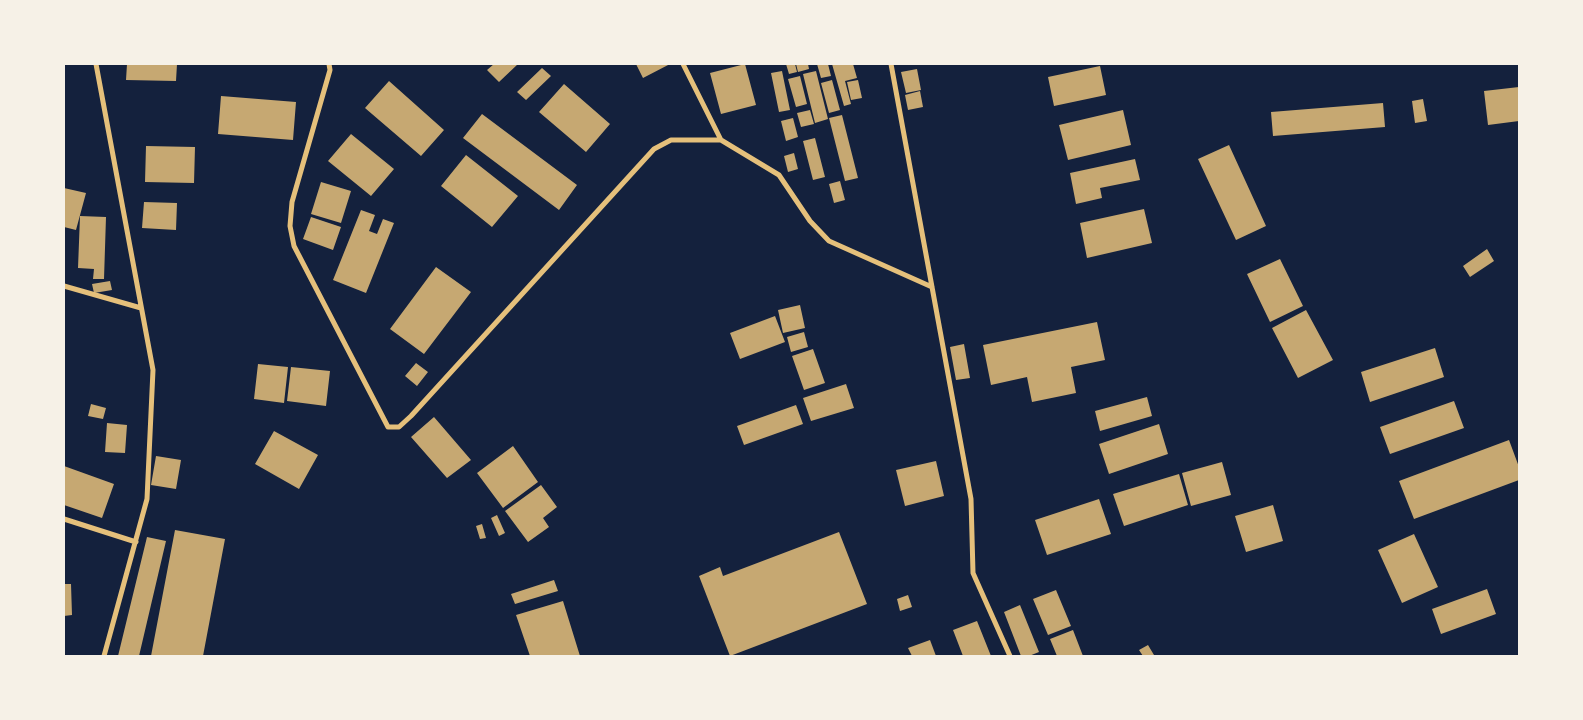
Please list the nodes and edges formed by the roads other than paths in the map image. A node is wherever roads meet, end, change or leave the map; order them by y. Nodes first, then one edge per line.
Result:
1 (96, 64) edge
2 (329, 64) edge
3 (683, 64) edge
4 (891, 64) edge
5 (721, 140) junction
6 (64, 286) edge
7 (932, 287) junction
8 (141, 308) junction
9 (64, 518) edge
10 (136, 542) junction
11 (104, 656) edge
12 (1010, 656) edge

1 - 8 street
2 - 5 street
3 - 5 street
4 - 7 street
5 - 7 street
6 - 8 street
7 - 12 street
8 - 10 street
9 - 10 street
10 - 11 street

